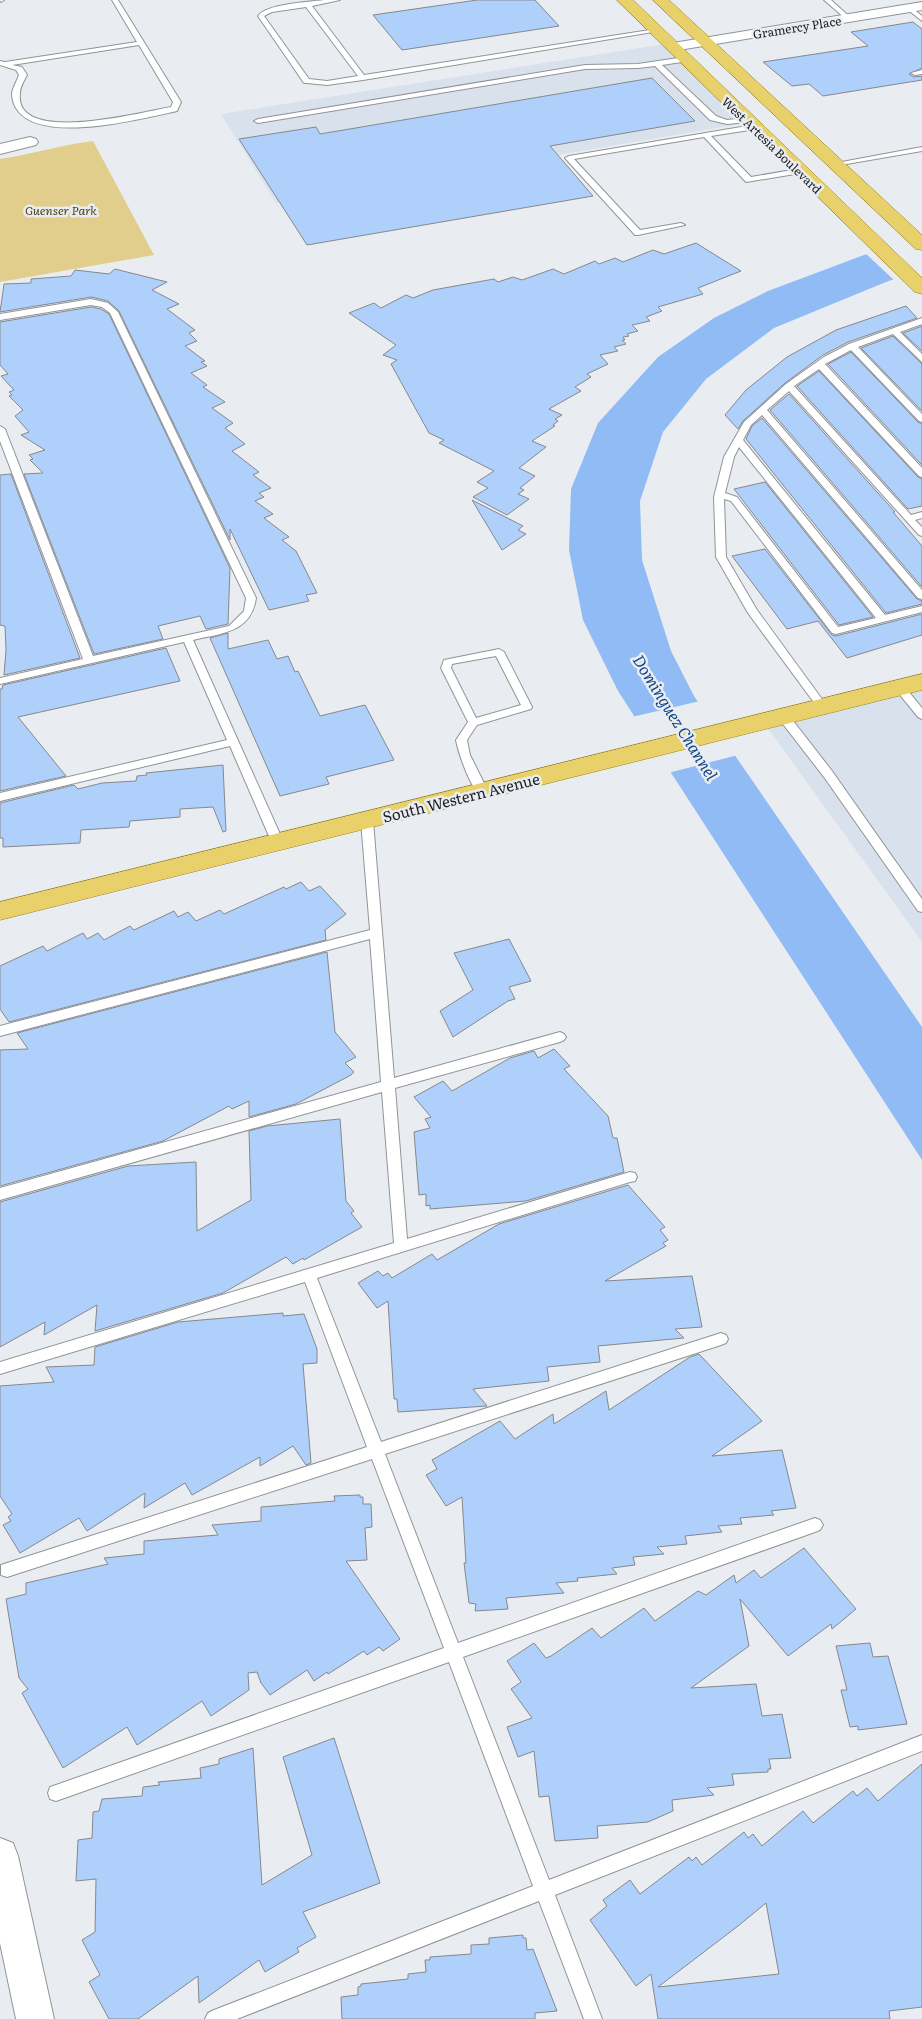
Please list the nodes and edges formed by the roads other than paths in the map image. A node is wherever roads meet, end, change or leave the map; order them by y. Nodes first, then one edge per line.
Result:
1 (115, 0) edge
2 (338, 0) edge
3 (624, 0) edge
4 (660, 0) edge
5 (827, 0) edge
6 (307, 4) junction
7 (915, 7) edge
8 (848, 18) junction
9 (922, 19) edge
10 (656, 31) junction
11 (705, 42) junction
12 (141, 43) junction
13 (679, 53) junction
14 (2, 63) edge
15 (656, 64) junction
16 (363, 78) junction
17 (258, 121) dead end
18 (749, 123) junction
19 (706, 135) junction
20 (30, 142) dead end
21 (0, 149) edge
22 (922, 149) edge
23 (835, 164) junction
24 (798, 171) junction
25 (681, 224) dead end
26 (922, 245) edge
27 (922, 288) edge
28 (0, 317) edge
29 (922, 321) edge
30 (893, 330) junction
31 (852, 346) junction
32 (922, 359) edge
33 (820, 364) junction
34 (789, 386) junction
35 (762, 410) junction
36 (922, 419) edge
37 (0, 429) edge
38 (738, 440) junction
39 (922, 474) edge
40 (719, 497) junction
41 (922, 515) edge
42 (909, 518) junction
43 (922, 533) edge
44 (922, 596) edge
45 (922, 609) edge
46 (882, 619) junction
47 (187, 638) junction
48 (88, 660) junction
49 (0, 681) edge
50 (922, 682) edge
51 (900, 688) junction
52 (822, 706) junction
53 (922, 715) edge
54 (784, 716) junction
55 (473, 722) junction
56 (233, 742) junction
57 (482, 792) junction
58 (0, 798) edge
59 (367, 821) junction
60 (278, 843) junction
61 (922, 908) edge
62 (0, 911) edge
63 (376, 933) junction
64 (0, 1031) edge
65 (560, 1037) dead end
66 (388, 1085) junction
67 (630, 1178) dead end
68 (0, 1194) edge
69 (401, 1247) junction
70 (309, 1274) junction
71 (721, 1339) dead end
72 (0, 1368) edge
73 (378, 1450) junction
74 (815, 1524) dead end
75 (7, 1570) dead end
76 (454, 1652) junction
77 (922, 1743) edge
78 (56, 1793) dead end
79 (0, 1856) edge
80 (544, 1889) junction
81 (35, 2019) edge
82 (214, 2019) edge
83 (593, 2019) edge

1 - 12 lane
2 - 6 lane
3 - 10 main road, West Artesia Boulevard
4 - 11 main road, West Artesia Boulevard
5 - 8 lane
6 - 16 lane
6 - 16 lane
7 - 8 street, Gramercy Place
7 - 9 lane
8 - 11 street, Gramercy Place
10 - 13 main road, West Artesia Boulevard
10 - 16 lane
11 - 13 street, Gramercy Place
11 - 23 main road, West Artesia Boulevard
12 - 14 lane
12 - 14 lane
13 - 15 lane
13 - 18 main road, West Artesia Boulevard
15 - 17 lane
15 - 18 lane
18 - 19 lane
18 - 24 main road, West Artesia Boulevard
19 - 24 lane
19 - 25 lane
20 - 21 street
22 - 23 lane
23 - 26 main road, West Artesia Boulevard
24 - 27 main road, West Artesia Boulevard
28 - 47 lane
29 - 30 lane
30 - 31 lane
30 - 32 lane
31 - 33 lane
31 - 36 lane
33 - 34 lane
33 - 39 lane
34 - 35 lane
34 - 42 lane
35 - 38 lane
35 - 44 lane
37 - 48 lane
38 - 40 lane
38 - 46 lane
40 - 46 lane
40 - 52 lane
41 - 42 lane
42 - 43 lane
45 - 46 lane
47 - 48 lane
47 - 56 lane
48 - 49 lane
50 - 51 main road, South Western Avenue
51 - 52 main road, South Western Avenue
51 - 53 lane
52 - 54 main road, South Western Avenue
54 - 57 main road, South Western Avenue
54 - 61 lane
55 - 55 lane
55 - 57 lane
56 - 58 lane
56 - 60 lane
57 - 59 main road, South Western Avenue
59 - 60 main road, South Western Avenue
59 - 63 lane
60 - 62 main road, South Western Avenue
63 - 64 lane
63 - 66 lane
65 - 66 lane
66 - 68 lane
66 - 69 lane
67 - 69 lane
69 - 70 lane
70 - 72 lane
70 - 73 lane
71 - 73 lane
73 - 75 lane
73 - 76 lane
74 - 76 lane
76 - 78 lane
76 - 80 lane
77 - 80 lane
79 - 81 street
80 - 82 lane
80 - 83 lane

